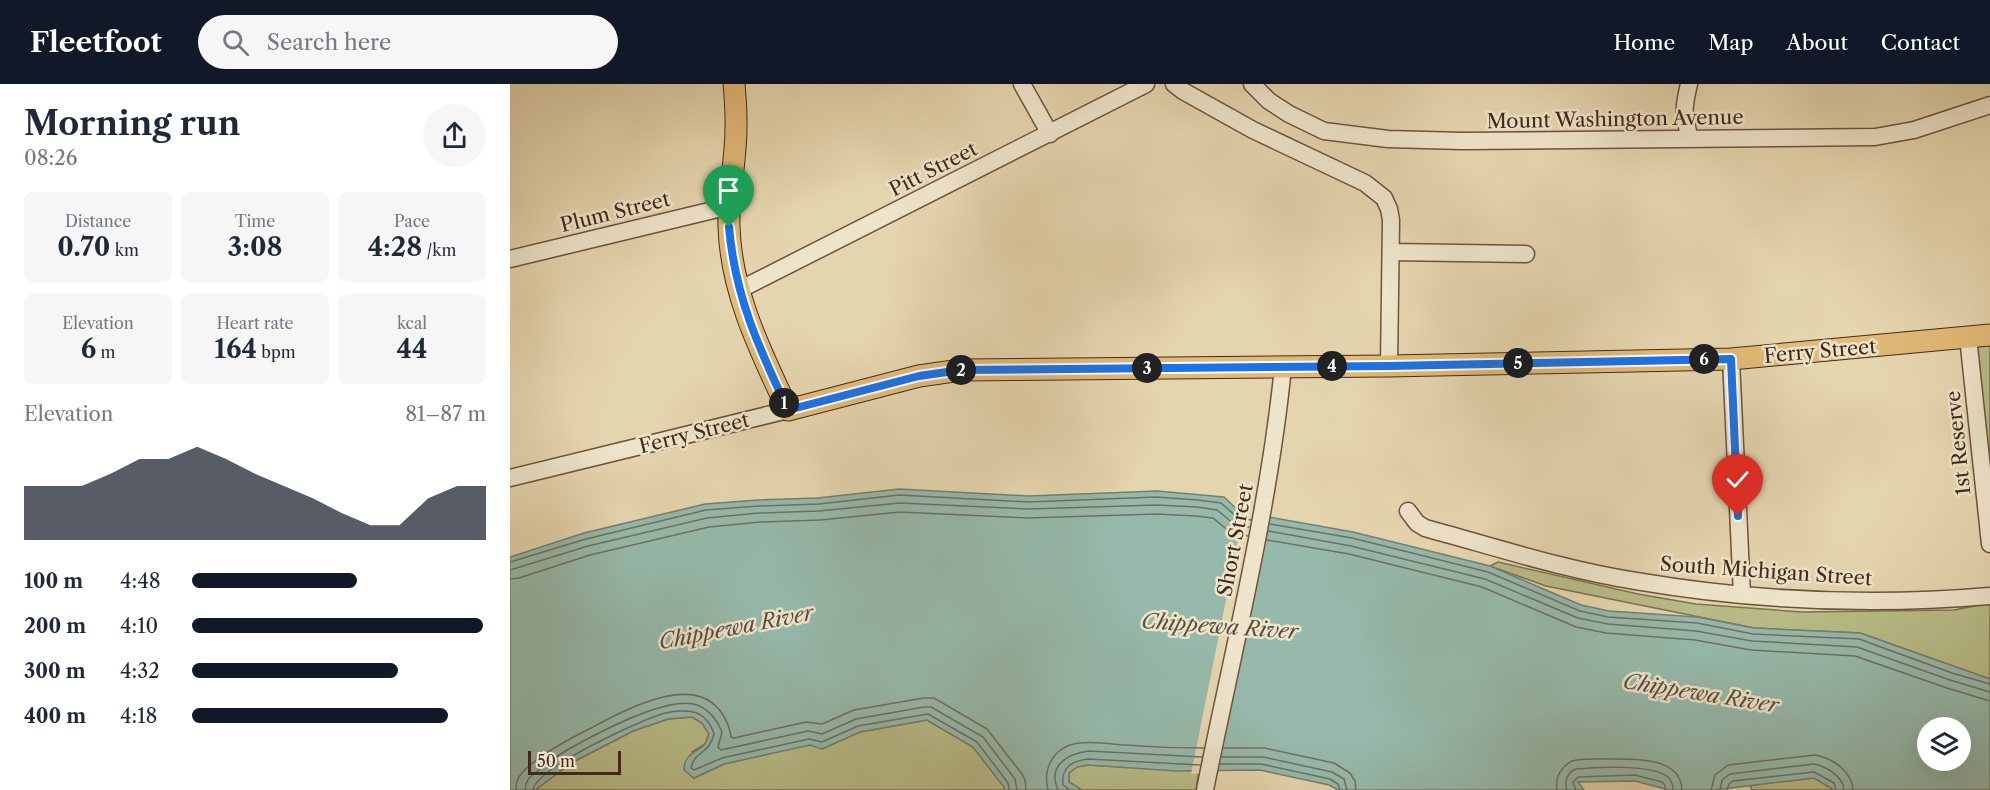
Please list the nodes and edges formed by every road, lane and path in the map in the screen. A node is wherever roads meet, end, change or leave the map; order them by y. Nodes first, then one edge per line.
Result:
1 (734, 84) edge
2 (1022, 84) edge
3 (1146, 84) edge
4 (1174, 84) edge
5 (1252, 84) edge
6 (1689, 84) edge
7 (1990, 105) edge
8 (1050, 134) junction
9 (1690, 139) junction
10 (730, 206) junction
11 (1391, 252) junction
12 (1526, 254) dead end
13 (510, 259) edge
14 (739, 290) junction
15 (1990, 335) edge
16 (1968, 337) junction
17 (1731, 359) junction
18 (1389, 366) junction
19 (1282, 367) junction
20 (788, 410) junction
21 (510, 478) edge
22 (1408, 511) dead end
23 (1990, 544) edge
24 (1742, 595) junction
25 (1990, 596) edge
26 (1205, 790) edge

1 - 10 main road
2 - 8 street
3 - 8 street, Pitt Street
4 - 11 street
5 - 9 street, Mount Washington Avenue
6 - 9 street
7 - 9 street, Mount Washington Avenue
8 - 14 street, Pitt Street
10 - 13 street, Plum Street
10 - 14 main road
11 - 12 street
11 - 18 street
14 - 20 main road
15 - 16 main road, Ferry Street
16 - 17 main road, Ferry Street
16 - 23 street, 1st Reserve
17 - 18 main road, Ferry Street
17 - 24 street
18 - 19 main road, Ferry Street
19 - 20 main road, Ferry Street
19 - 26 street, Short Street
20 - 21 street, Ferry Street
22 - 24 street, South Michigan Street
24 - 25 street, South Michigan Street

